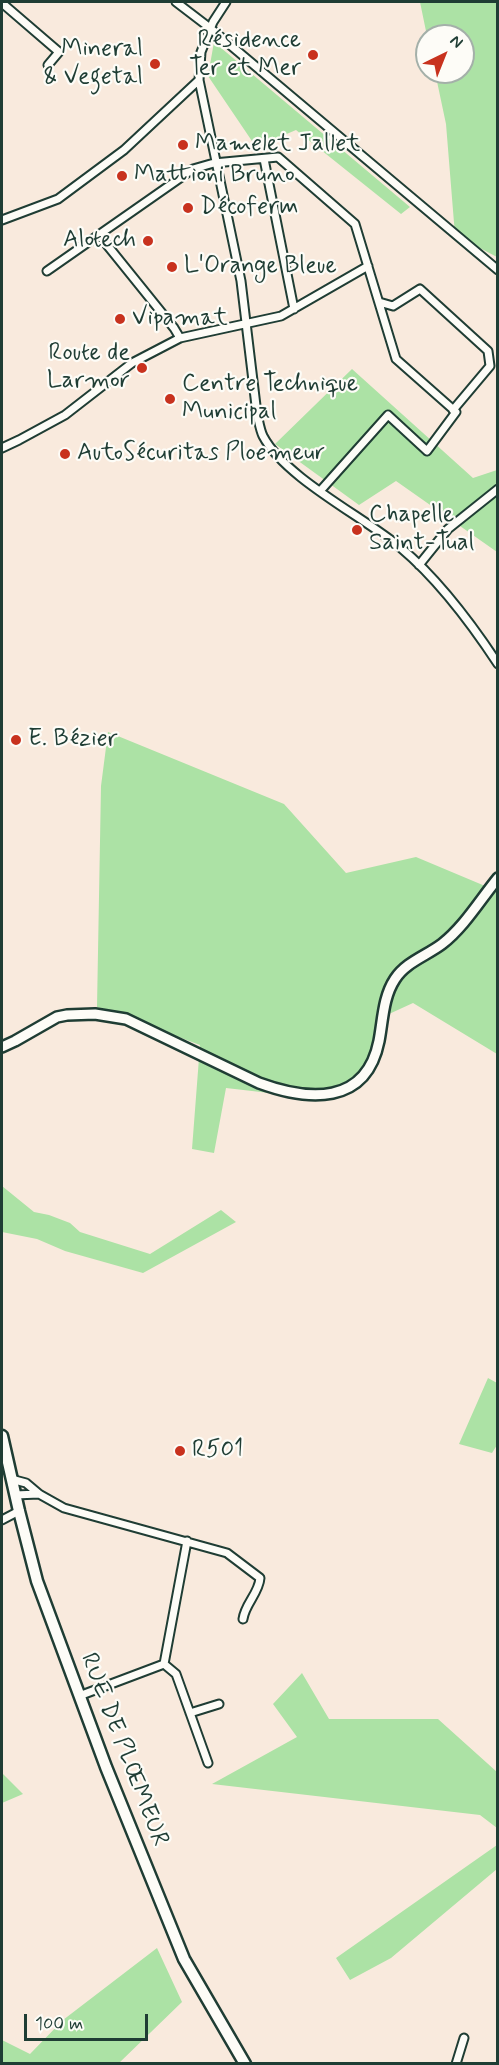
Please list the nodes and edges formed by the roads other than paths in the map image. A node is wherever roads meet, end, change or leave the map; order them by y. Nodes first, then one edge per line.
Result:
1 (176, 2) edge
2 (226, 2) edge
3 (2, 3) edge
4 (210, 28) junction
5 (48, 64) dead end
6 (199, 80) junction
7 (264, 159) junction
8 (216, 163) junction
9 (2, 220) edge
10 (99, 235) junction
11 (368, 266) junction
12 (498, 270) edge
13 (47, 271) dead end
14 (379, 302) junction
15 (294, 309) junction
16 (246, 324) junction
17 (180, 338) junction
18 (453, 410) junction
19 (2, 448) edge
20 (498, 489) edge
21 (321, 490) junction
22 (419, 565) junction
23 (498, 664) edge
24 (498, 878) edge
25 (84, 1015) junction
26 (2, 1047) edge
27 (2, 1052) edge
28 (2, 1436) edge
29 (11, 1479) junction
30 (39, 1494) junction
31 (15, 1495) junction
32 (19, 1511) junction
33 (2, 1520) edge
34 (187, 1541) junction
35 (243, 1619) dead end
36 (164, 1664) junction
37 (79, 1696) junction
38 (219, 1704) dead end
39 (190, 1713) junction
40 (208, 1763) dead end
41 (464, 2038) dead end
42 (245, 2064) edge
43 (456, 2064) edge

1 - 4 street
2 - 4 street
3 - 5 street
4 - 6 street
4 - 12 street
6 - 8 street
6 - 9 street
7 - 8 street
7 - 11 street
7 - 15 street
8 - 10 street
8 - 16 street
10 - 13 street
10 - 17 street
11 - 14 street
11 - 15 street
14 - 18 street
14 - 18 street
15 - 16 street
16 - 17 street
16 - 21 street
17 - 19 street
18 - 21 street
20 - 22 street
21 - 22 street
22 - 23 street
24 - 25 street
25 - 26 street
25 - 27 street
28 - 29 main road, RUE DE PLŒMEUR
29 - 30 street
29 - 31 main road, RUE DE PLŒMEUR
30 - 31 street
30 - 34 street
31 - 32 main road, RUE DE PLŒMEUR
32 - 33 street
32 - 37 main road, RUE DE PLŒMEUR
34 - 35 street
34 - 36 street
36 - 37 street
36 - 39 street
37 - 42 main road, RUE DE PLŒMEUR
38 - 39 street
39 - 40 street
41 - 43 street

